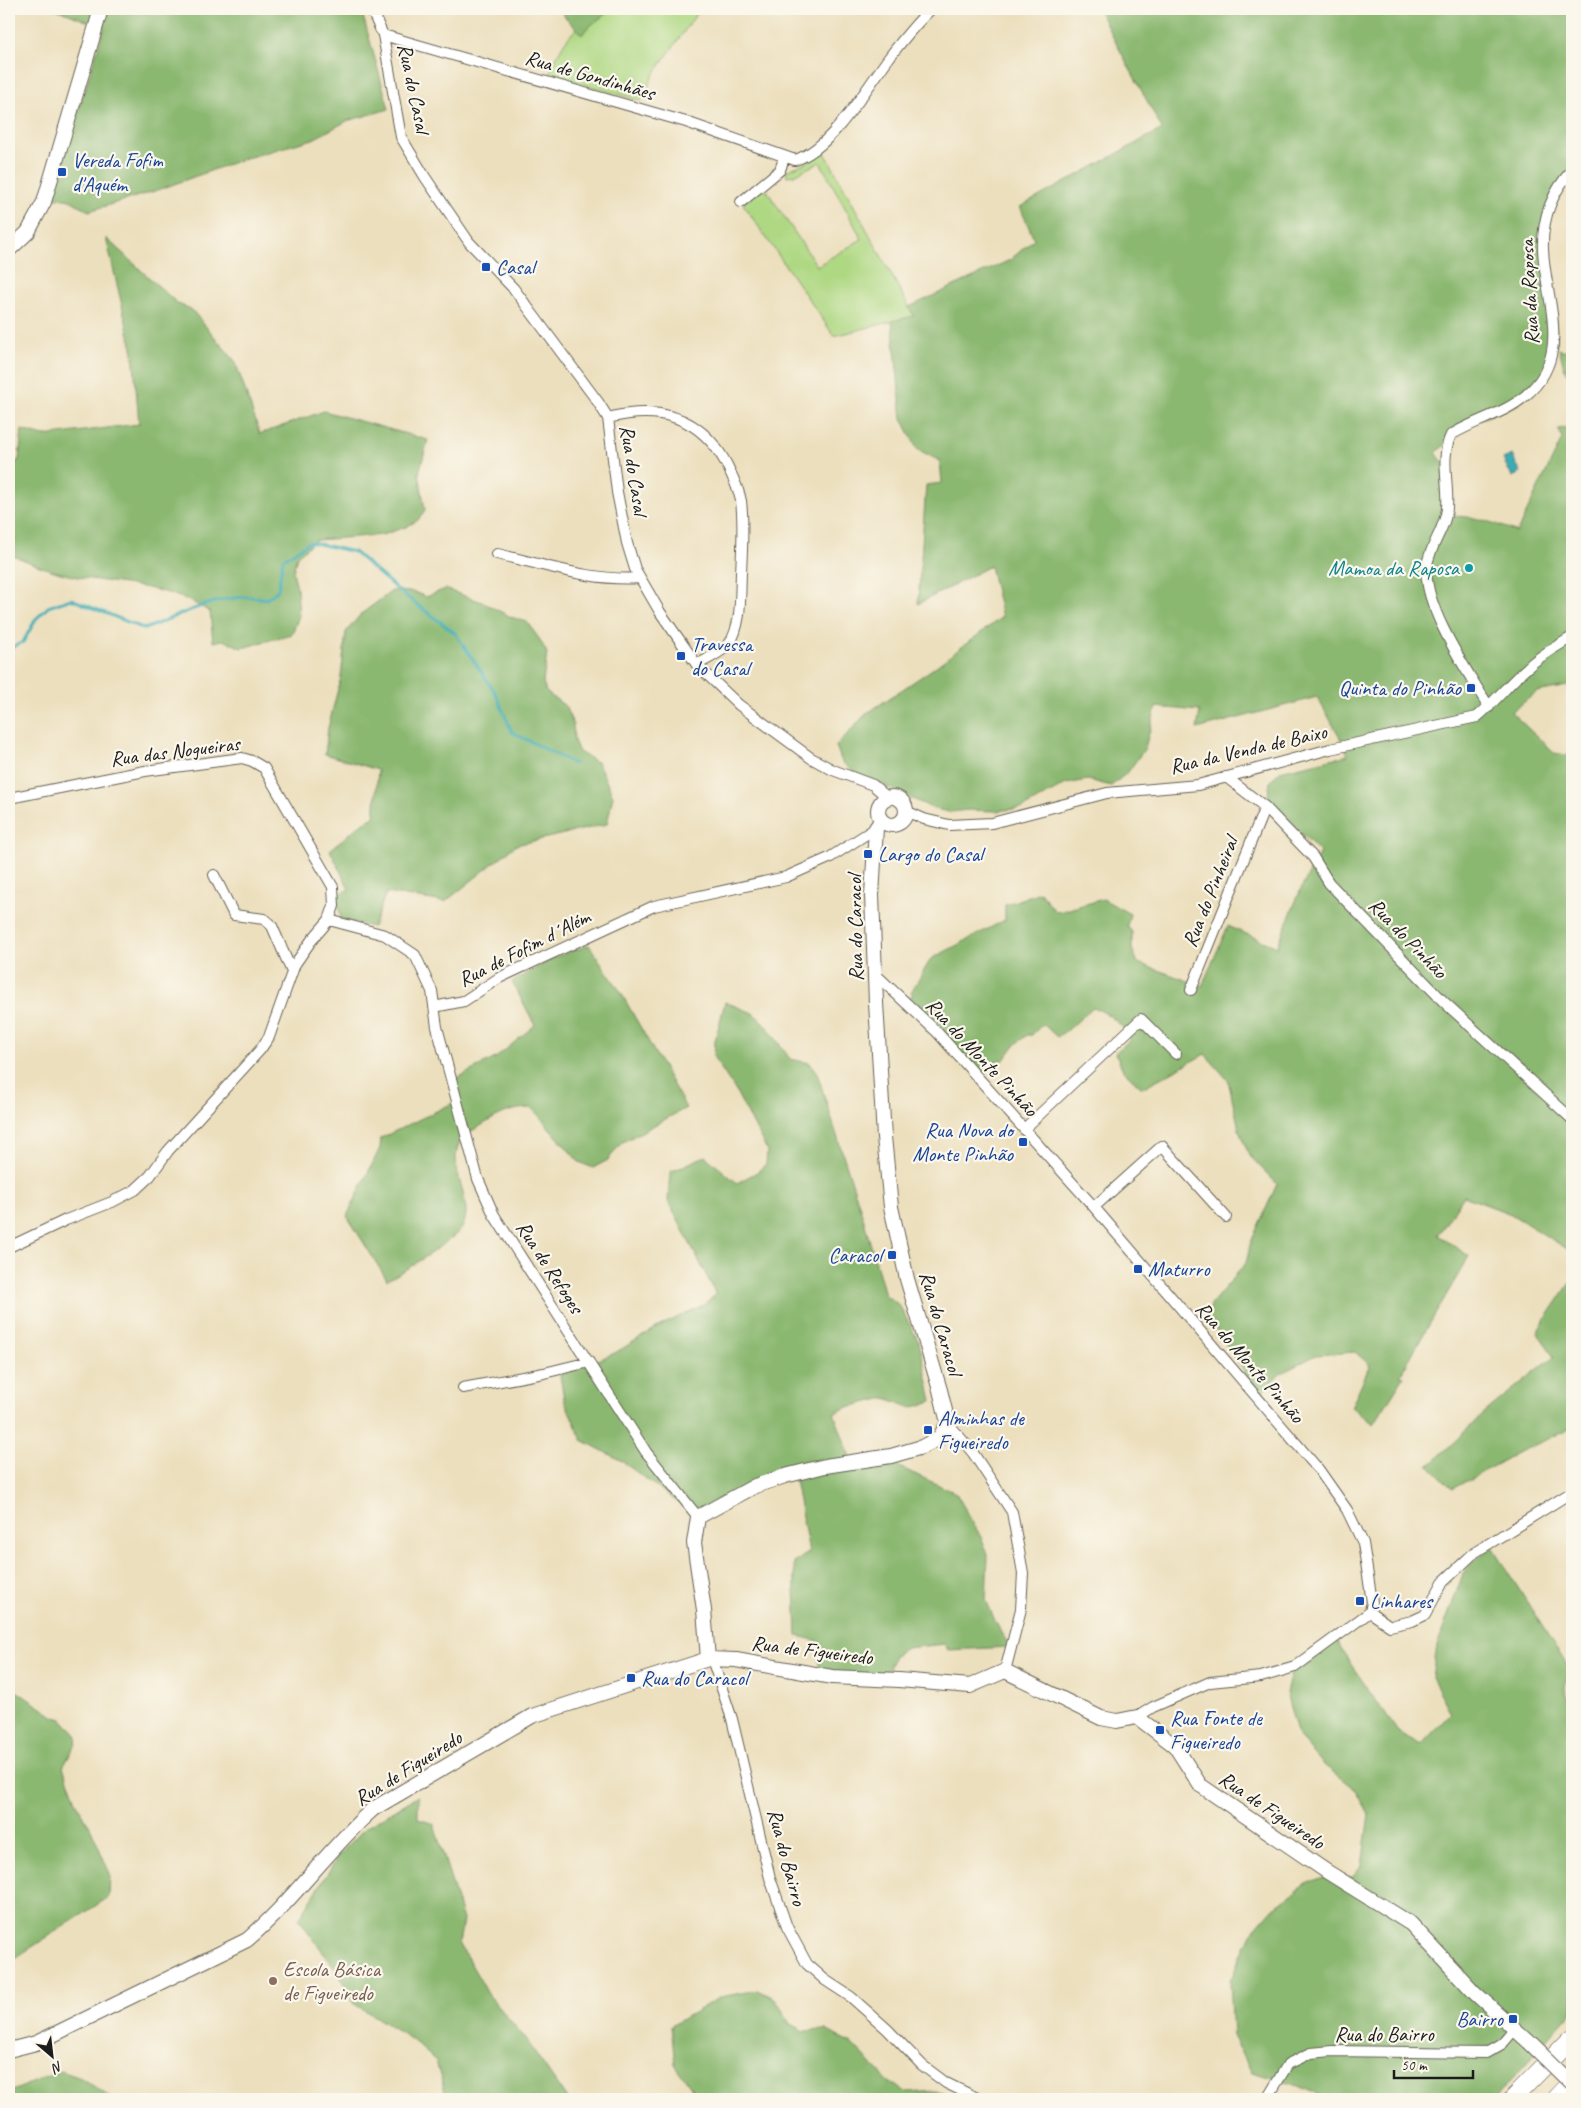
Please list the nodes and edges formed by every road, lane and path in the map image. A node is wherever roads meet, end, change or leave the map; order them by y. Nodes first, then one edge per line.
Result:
1 (101, 9) edge
2 (371, 9) edge
3 (931, 9) edge
4 (383, 35) junction
5 (784, 158) junction
6 (1572, 170) edge
7 (741, 202) dead end
8 (9, 250) edge
9 (608, 418) junction
10 (497, 554) dead end
11 (640, 578) junction
12 (1572, 638) edge
13 (698, 665) junction
14 (1489, 707) junction
15 (1226, 777) junction
16 (9, 798) edge
17 (888, 798) junction
18 (1265, 807) junction
19 (906, 811) junction
20 (878, 824) junction
21 (214, 875) dead end
22 (329, 920) junction
23 (292, 972) junction
24 (875, 974) junction
25 (1191, 990) dead end
26 (434, 1007) junction
27 (1176, 1054) dead end
28 (1572, 1119) edge
29 (1024, 1129) junction
30 (1094, 1207) junction
31 (1226, 1217) dead end
32 (9, 1247) edge
33 (588, 1362) junction
34 (463, 1388) dead end
35 (948, 1423) junction
36 (1572, 1492) edge
37 (698, 1517) junction
38 (1370, 1612) junction
39 (710, 1659) junction
40 (1005, 1671) junction
41 (1136, 1717) junction
42 (1514, 2030) junction
43 (1572, 2038) edge
44 (9, 2050) edge
45 (1572, 2082) edge
46 (979, 2099) edge
47 (1267, 2099) edge
48 (1512, 2099) edge
49 (1555, 2099) edge

1 - 8 street
2 - 4 street, Rua do Casal
3 - 5 street, Rua de Gondinhães
4 - 5 street, Rua de Gondinhães
4 - 9 street, Rua do Casal
5 - 7 street
6 - 14 street, Rua da Raposa
9 - 11 street, Rua do Casal
9 - 13 street
10 - 11 street
11 - 13 street, Rua do Casal
12 - 14 street, Rua da Venda de Baixo
13 - 17 street, Rua do Casal
14 - 15 street, Rua da Venda de Baixo
15 - 18 street, Rua do Pinhão
15 - 19 street, Rua da Venda de Baixo
16 - 22 street, Rua das Nogueiras
17 - 19 street
17 - 20 street
18 - 25 street, Rua do Pinheiral
18 - 28 street, Rua do Pinhão
19 - 20 street
20 - 24 street, Rua do Caracol
20 - 26 street, Rua de Fofim d´Além
21 - 23 street
22 - 23 street
22 - 26 street, Rua de Fofim d´Além
23 - 32 street
24 - 29 street, Rua do Monte Pinhão
24 - 35 street, Rua do Caracol
26 - 33 street, Rua de Refoges
27 - 29 street
29 - 30 street, Rua do Monte Pinhão
30 - 31 street
30 - 38 street, Rua do Monte Pinhão
33 - 34 street
33 - 37 street, Rua de Refoges
35 - 37 street
35 - 40 street
36 - 38 street
37 - 39 street
38 - 41 street
39 - 40 street, Rua de Figueiredo
39 - 44 street, Rua de Figueiredo
39 - 46 street, Rua do Bairro
40 - 41 street
41 - 42 street, Rua de Figueiredo
42 - 45 street, Rua de Figueiredo, bridge
42 - 47 street, Rua do Bairro
43 - 48 highway
45 - 49 highway

